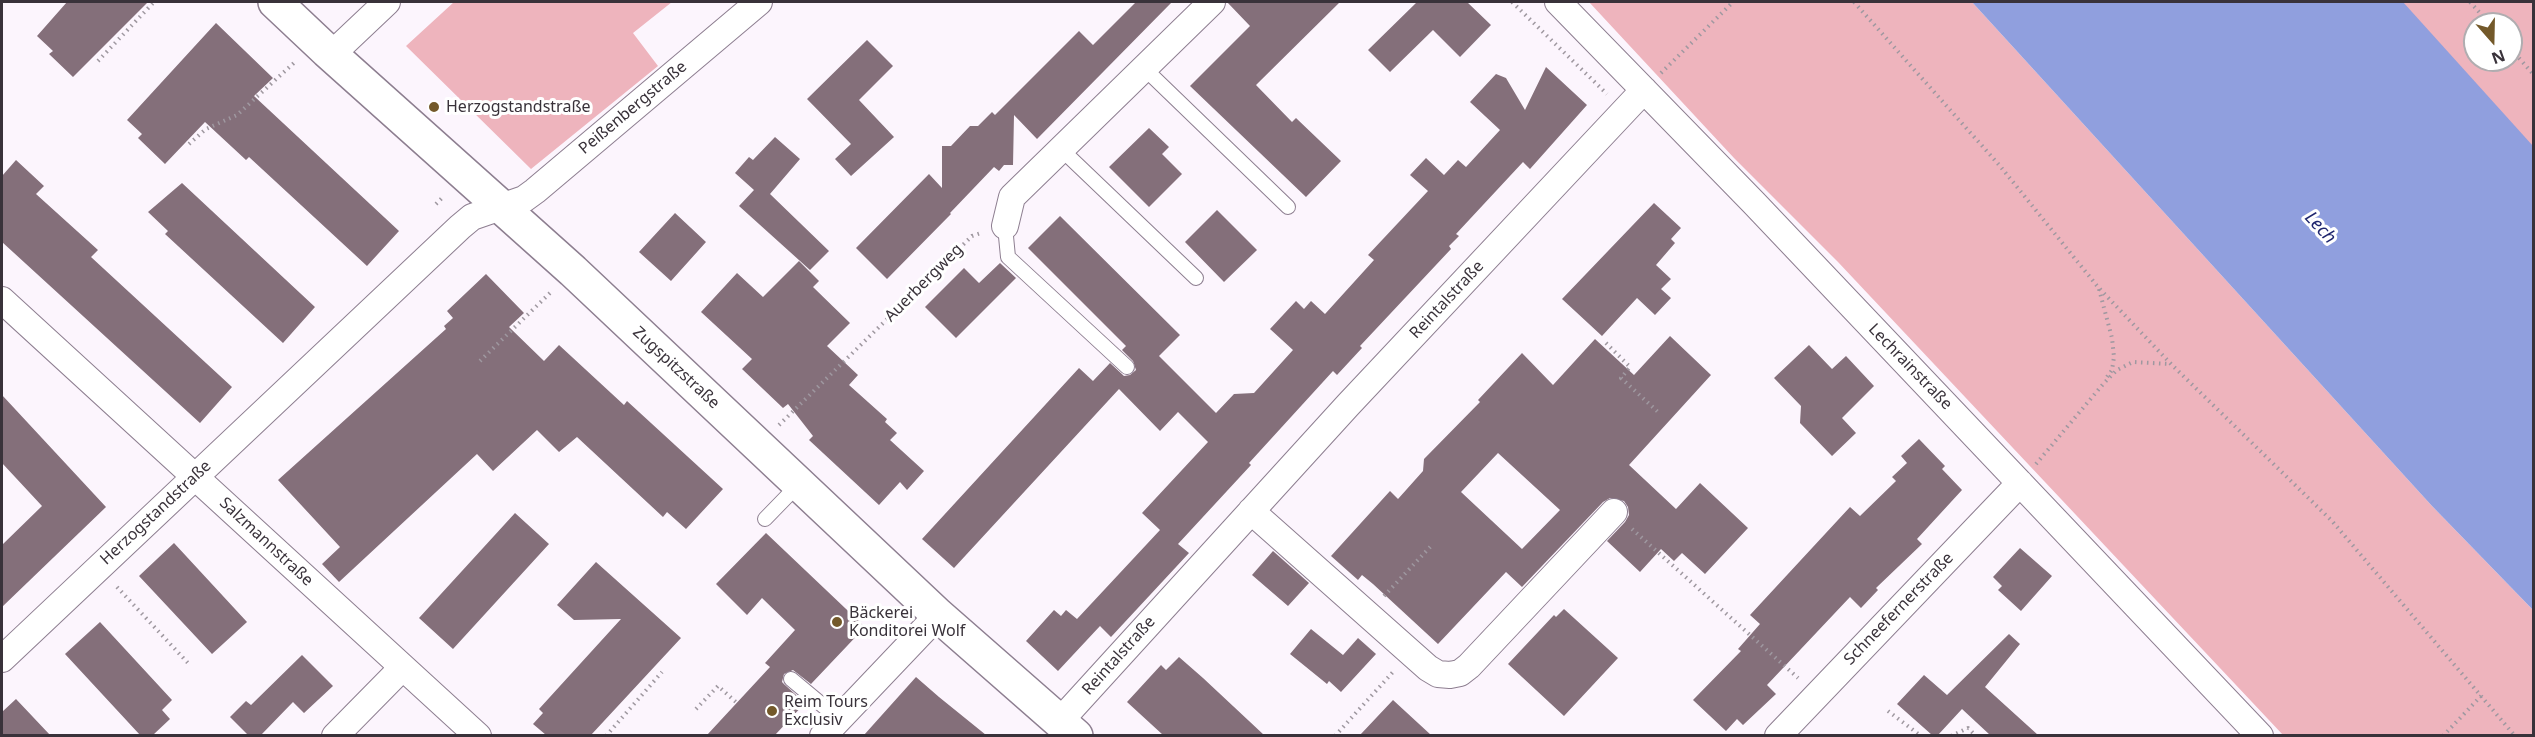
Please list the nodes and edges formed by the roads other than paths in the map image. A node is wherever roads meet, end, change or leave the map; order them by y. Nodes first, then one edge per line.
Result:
1 (275, 2) edge
2 (387, 2) edge
3 (759, 2) edge
4 (1212, 2) edge
5 (1558, 2) edge
6 (323, 47) junction
7 (1144, 68) junction
8 (1644, 90) junction
9 (1061, 149) junction
10 (502, 206) junction
11 (1288, 207) dead end
12 (1005, 226) joint
13 (1196, 278) dead end
14 (2, 300) edge
15 (1126, 367) dead end
16 (195, 477) junction
17 (2020, 483) junction
18 (799, 484) junction
19 (1251, 512) junction
20 (1614, 512) road end
21 (765, 519) dead end
22 (938, 615) junction
23 (2, 659) edge
24 (402, 668) junction
25 (791, 679) dead end
26 (831, 727) edge
27 (1068, 728) edge
28 (335, 735) edge
29 (478, 735) edge
30 (1778, 735) edge
31 (2260, 735) edge

1 - 6 street, Zugspitzstraße
2 - 6 street
3 - 10 street, Peißenbergstraße
4 - 7 street
5 - 8 street, Lechrainstraße
6 - 10 street, Zugspitzstraße
7 - 9 street
7 - 11 lane
8 - 17 street, Lechrainstraße
8 - 19 street, Reintalstraße
9 - 12 street
9 - 13 lane
10 - 16 street, Herzogstandstraße
10 - 18 street, Zugspitzstraße
12 - 15 lane
14 - 16 street, Salzmannstraße
16 - 23 street, Herzogstandstraße
16 - 24 street, Salzmannstraße
17 - 30 street, Schneefernerstraße
17 - 31 street, Lechrainstraße
18 - 21 lane
18 - 22 street, Zugspitzstraße
19 - 20 street
19 - 27 street, Reintalstraße
22 - 26 street
22 - 27 street, Zugspitzstraße
24 - 28 street
24 - 29 street, Salzmannstraße
25 - 26 lane

